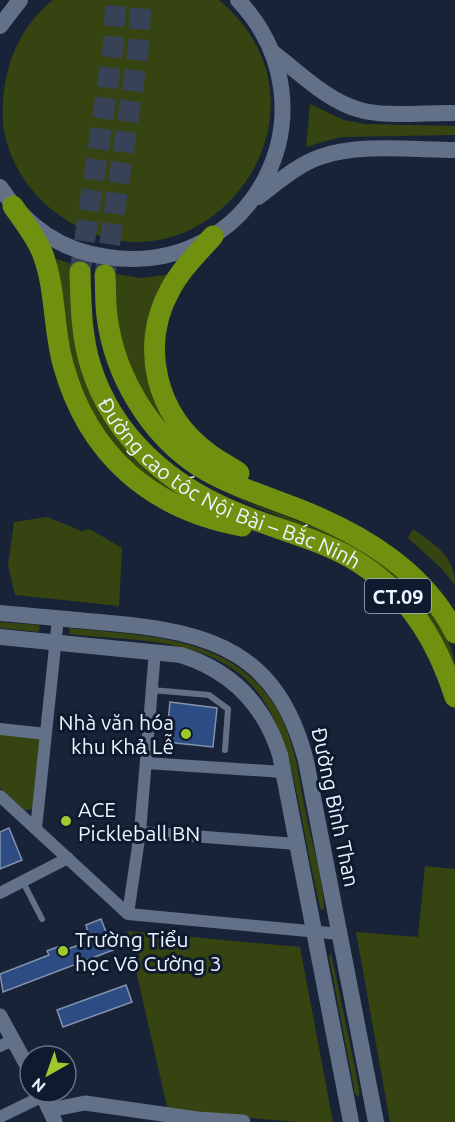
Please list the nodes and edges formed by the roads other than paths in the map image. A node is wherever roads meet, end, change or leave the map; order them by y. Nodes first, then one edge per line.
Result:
1 (20, 0) edge
2 (238, 0) edge
3 (1, 23) edge
4 (272, 52) junction
5 (455, 112) edge
6 (455, 150) edge
7 (0, 187) edge
8 (249, 203) junction
9 (13, 206) junction
10 (213, 236) junction
11 (80, 272) tunnel mouth
12 (105, 275) tunnel mouth
13 (302, 510) junction
14 (299, 536) junction
15 (0, 613) edge
16 (58, 618) junction
17 (455, 633) edge
18 (0, 637) edge
19 (56, 642) junction
20 (155, 651) junction
21 (152, 690) junction
22 (455, 697) edge
23 (0, 729) edge
24 (46, 734) junction
25 (225, 750) dead end
26 (146, 763) junction
27 (283, 772) junction
28 (0, 796) edge
29 (36, 829) junction
30 (140, 832) junction
31 (297, 844) junction
32 (68, 858) junction
33 (23, 881) junction
34 (0, 893) edge
35 (128, 914) junction
36 (42, 919) dead end
37 (315, 933) junction
38 (340, 934) junction
39 (0, 1016) edge
40 (6, 1043) edge
41 (18, 1057) edge
42 (47, 1105) edge
43 (0, 1117) edge
44 (243, 1122) edge
45 (351, 1122) edge
46 (376, 1122) edge

1 - 3 main road
2 - 4 main road
4 - 5 main road
4 - 8 main road
6 - 8 main road
7 - 9 main road
8 - 10 main road
9 - 10 main road
9 - 14 highway
10 - 13 highway
11 - 14 highway, Đường cao tốc Nội Bài – Bắc Ninh
12 - 13 highway, Đường cao tốc Nội Bài – Bắc Ninh
13 - 17 highway, Đường cao tốc Nội Bài – Bắc Ninh / CT.09
14 - 22 highway, Đường cao tốc Nội Bài – Bắc Ninh / CT.09
15 - 16 main road, Đường Bình Than
16 - 19 street
16 - 38 main road, Đường Bình Than
18 - 19 main road, Đường Bình Than
19 - 20 main road, Đường Bình Than
19 - 24 street
20 - 21 street
20 - 27 main road, Đường Bình Than
21 - 25 lane
21 - 26 street
23 - 24 street
24 - 29 street
26 - 27 street
26 - 30 street
27 - 31 main road, Đường Bình Than
28 - 29 street
29 - 32 street
30 - 31 street
30 - 35 street
31 - 37 main road, Đường Bình Than
32 - 33 street
32 - 35 street
33 - 34 street
33 - 36 lane
35 - 37 street
37 - 38 street
37 - 45 main road, Đường Bình Than
38 - 46 main road, Đường Bình Than
39 - 40 street
40 - 41 street
42 - 43 street
42 - 44 street

